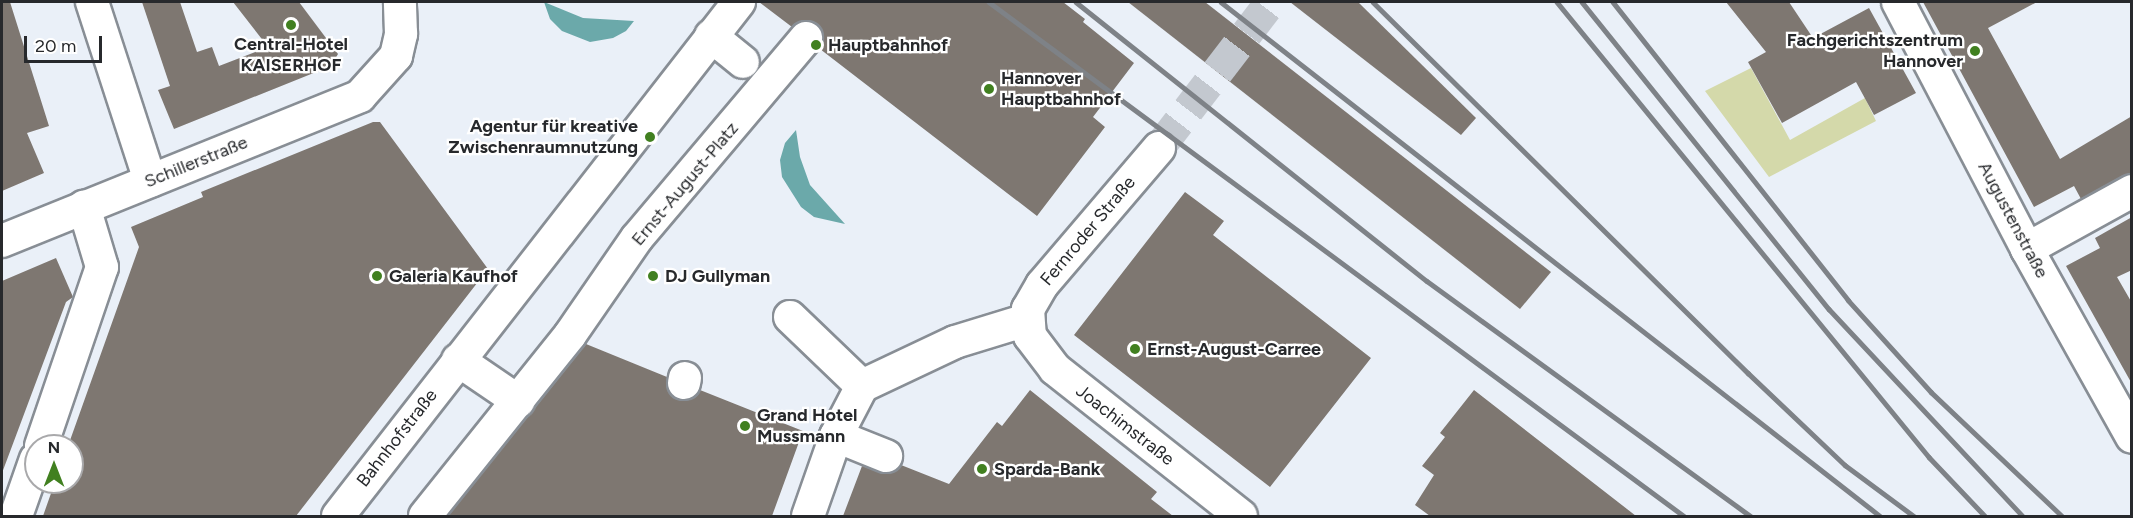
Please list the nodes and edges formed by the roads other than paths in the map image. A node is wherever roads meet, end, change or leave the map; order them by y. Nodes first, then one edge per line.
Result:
1 (92, 2) edge
2 (400, 2) edge
3 (739, 2) edge
4 (1898, 2) edge
5 (711, 36) junction
6 (806, 38) dead end
7 (743, 62) dead end
8 (1159, 148) tunnel mouth
9 (150, 181) junction
10 (2132, 191) edge
11 (84, 207) junction
12 (2, 241) edge
13 (2027, 249) junction
14 (790, 317) dead end
15 (1027, 320) junction
16 (458, 360) junction
17 (862, 386) junction
18 (497, 389) junction
19 (44, 434) edge
20 (836, 436) junction
21 (2132, 437) edge
22 (886, 456) dead end
23 (24, 493) edge
24 (16, 516) edge
25 (338, 516) edge
26 (425, 516) edge
27 (808, 516) edge
28 (1241, 516) edge

1 - 9 street
2 - 9 street, Schillerstraße
3 - 5 street
4 - 13 street, Augustenstraße
5 - 7 street
5 - 16 street, Bahnhofstraße
6 - 18 street, Ernst-August-Platz
8 - 15 street, Fernroder Straße
9 - 11 street, Schillerstraße
10 - 13 street
11 - 12 street, Schillerstraße
11 - 19 street
13 - 21 street, Augustenstraße
14 - 17 street
15 - 17 street
15 - 28 street, Joachimstraße
16 - 18 street
16 - 25 street, Bahnhofstraße
17 - 20 street
18 - 26 street
20 - 22 street
20 - 27 street
23 - 24 street

